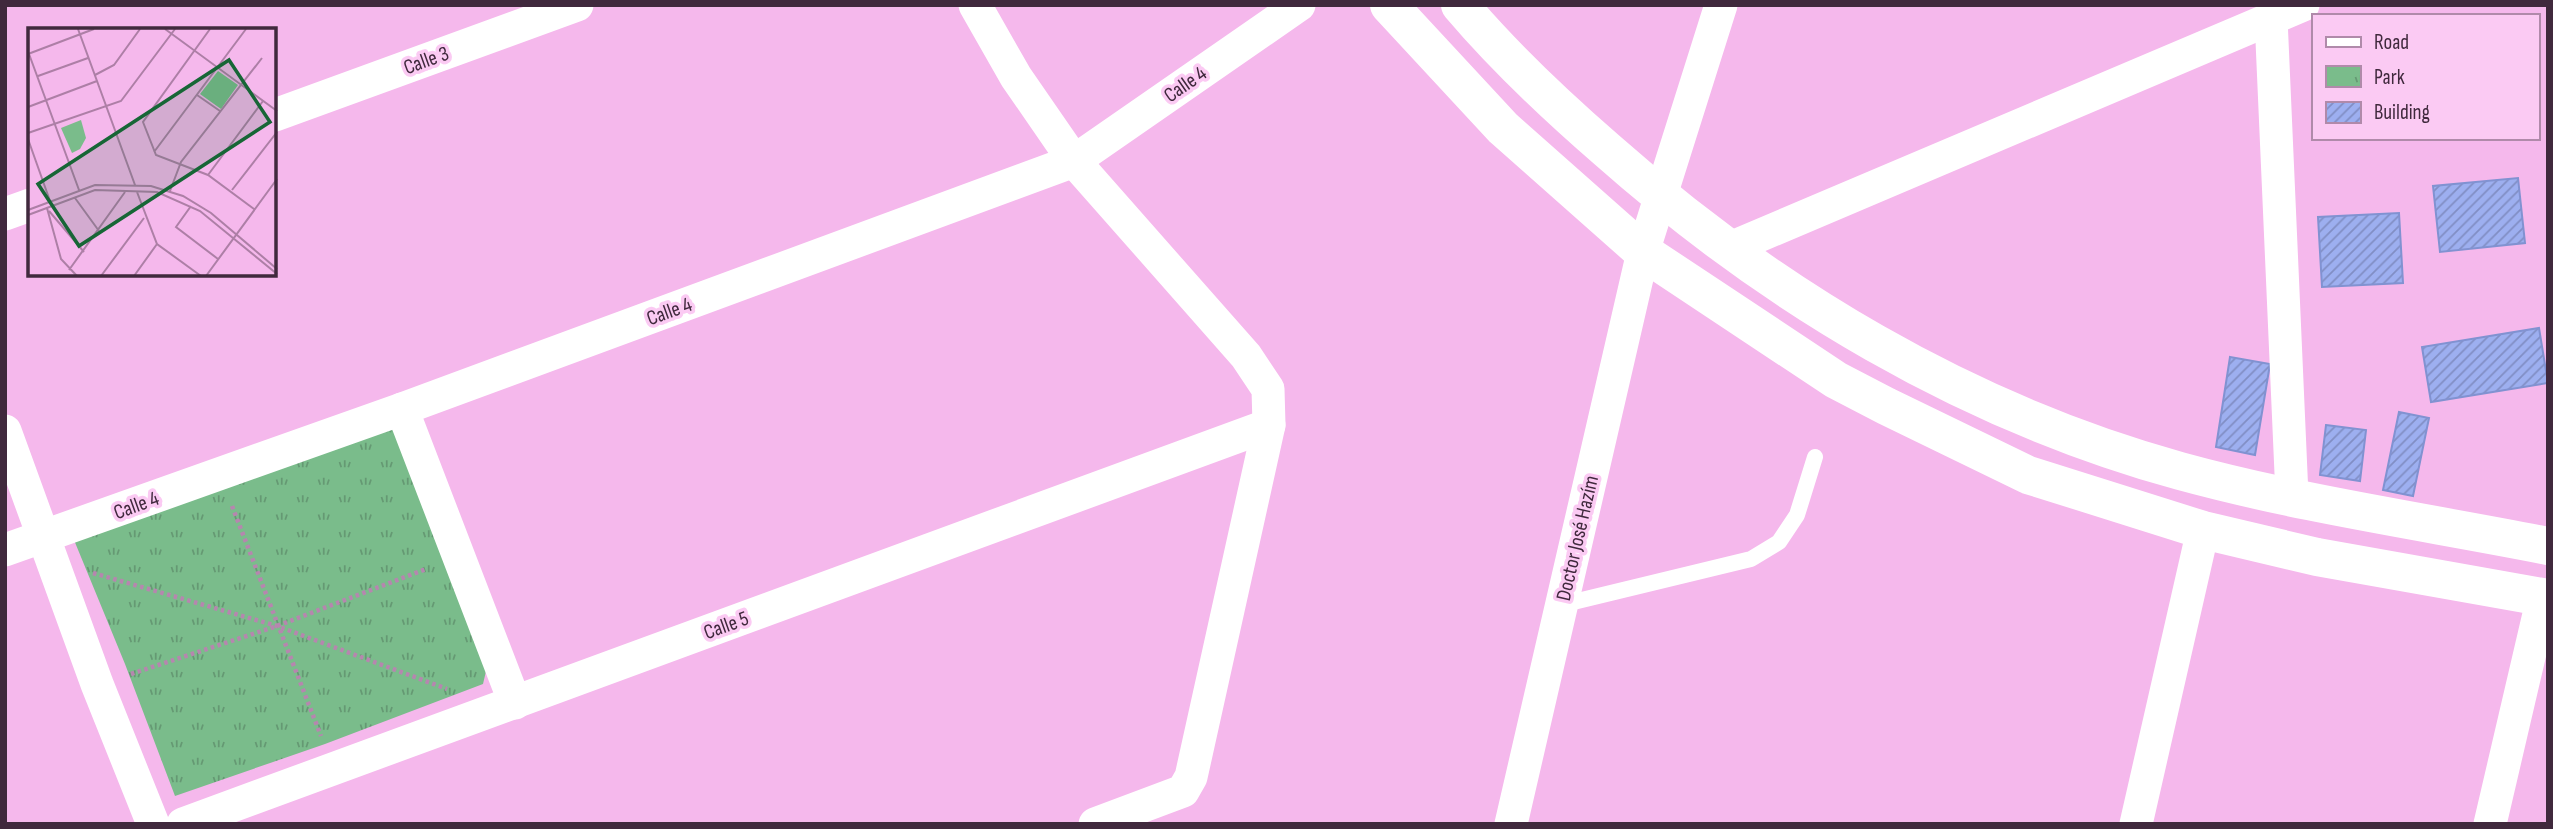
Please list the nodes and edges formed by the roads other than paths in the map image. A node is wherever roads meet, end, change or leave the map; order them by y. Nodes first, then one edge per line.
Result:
1 (577, 5) edge
2 (975, 5) edge
3 (1299, 5) edge
4 (1389, 5) edge
5 (1460, 5) edge
6 (1721, 5) edge
7 (2303, 5) edge
8 (2271, 18) junction
9 (276, 115) edge
10 (1074, 160) junction
11 (1661, 198) junction
12 (28, 206) edge
13 (5, 214) edge
14 (1728, 249) junction
15 (1643, 252) junction
16 (402, 409) junction
17 (1269, 425) junction
18 (5, 431) edge
19 (1815, 457) dead end
20 (2292, 496) junction
21 (2203, 530) junction
22 (2548, 546) edge
23 (48, 549) junction
24 (5, 550) edge
25 (2545, 597) edge
26 (1561, 606) junction
27 (508, 706) junction
28 (153, 824) edge
29 (183, 824) edge
30 (1095, 824) edge
31 (1511, 824) edge
32 (2136, 824) edge
33 (2490, 824) edge

1 - 9 street, Calle 3
2 - 10 street
3 - 10 street, Calle 4
4 - 15 main road
5 - 11 main road
6 - 11 street, Doctor José Hazím
7 - 8 street
8 - 14 street
8 - 20 street
10 - 16 street, Calle 4
10 - 17 street
11 - 14 main road
11 - 15 street, Doctor José Hazím
12 - 13 street
14 - 20 main road
15 - 21 main road
15 - 26 street, Doctor José Hazím
16 - 23 street, Calle 4
16 - 27 street
17 - 27 street, Calle 5
17 - 30 street
18 - 23 street
19 - 26 lane
20 - 22 main road
21 - 25 main road
21 - 32 street
23 - 24 street, Calle 4
23 - 28 street
25 - 33 street
26 - 31 street, Doctor José Hazím
27 - 29 street, Calle 5

